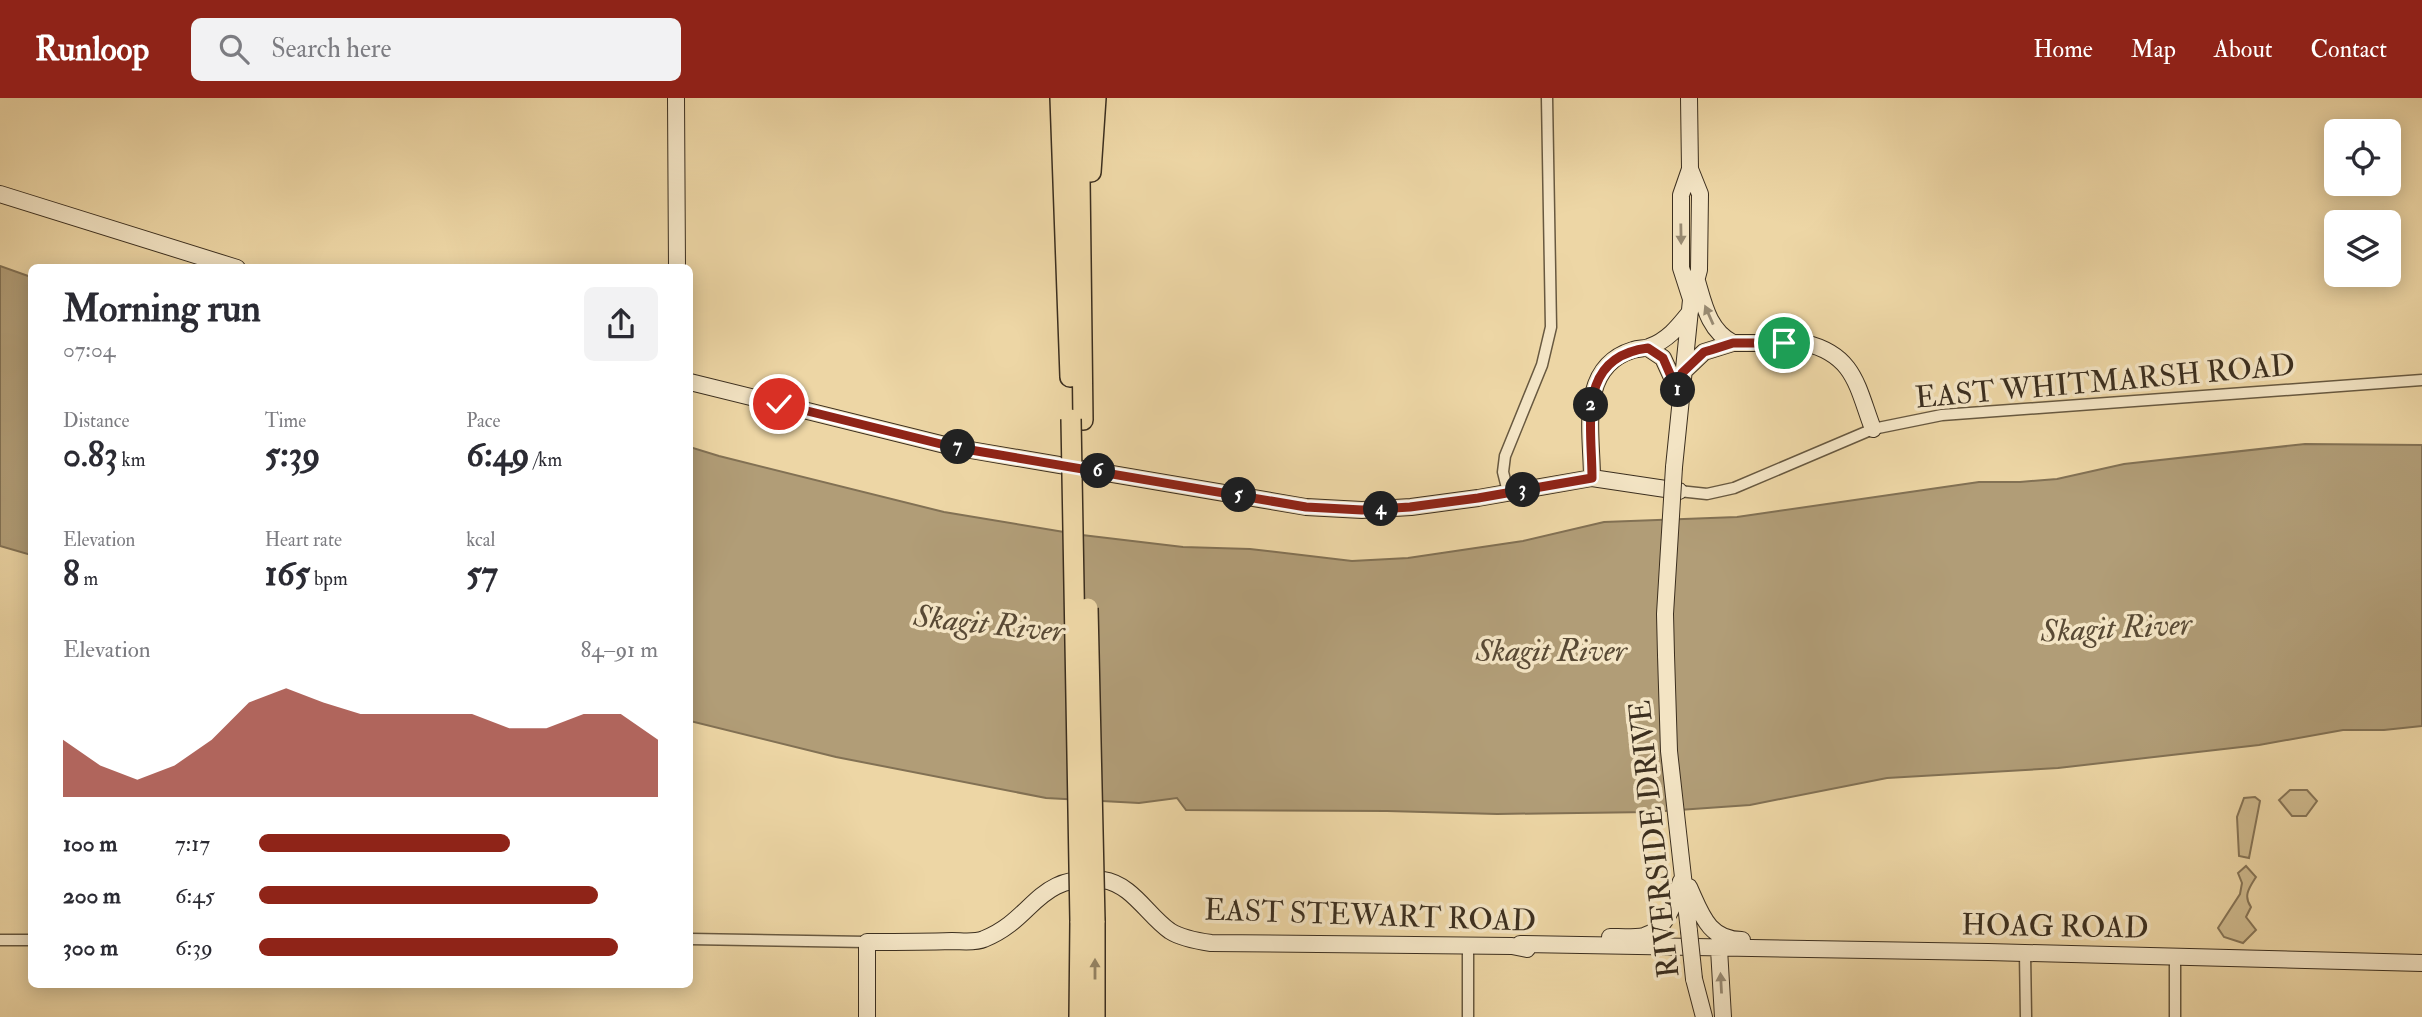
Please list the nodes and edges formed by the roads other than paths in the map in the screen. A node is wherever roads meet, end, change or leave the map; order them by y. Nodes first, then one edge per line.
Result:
1 (676, 98) edge
2 (1050, 98) edge
3 (1060, 98) edge
4 (1079, 98) edge
5 (1096, 98) edge
6 (1547, 98) edge
7 (1689, 98) edge
8 (1689, 169) junction
9 (0, 194) edge
10 (224, 264) edge
11 (677, 264) edge
12 (1081, 271) junction
13 (1697, 279) junction
14 (1690, 306) junction
15 (1733, 343) junction
16 (1069, 346) junction
17 (1648, 348) junction
18 (1682, 373) junction
19 (2422, 380) edge
20 (693, 383) edge
21 (1680, 397) junction
22 (1077, 419) junction
23 (1873, 429) junction
24 (1592, 478) junction
25 (1679, 491) joint
26 (1508, 492) junction
27 (1683, 875) junction
28 (1087, 921) junction
29 (693, 939) edge
30 (0, 940) edge
31 (28, 940) edge
32 (867, 942) junction
33 (1516, 945) junction
34 (1468, 946) junction
35 (1687, 948) joint
36 (1719, 949) junction
37 (1874, 950) junction
38 (2025, 953) junction
39 (2175, 956) junction
40 (2422, 963) edge
41 (1704, 1016) edge
42 (867, 1017) edge
43 (1079, 1017) edge
44 (1095, 1017) edge
45 (1468, 1017) edge
46 (1723, 1017) edge
47 (2026, 1017) edge
48 (2175, 1017) edge

1 - 11 street
2 - 16 highway
3 - 16 highway
4 - 12 highway
5 - 12 highway
6 - 26 street
7 - 8 street
8 - 13 street
8 -> 14 street
9 - 10 street
12 - 22 highway
13 - 14 street, RIVERSIDE DRIVE
15 -> 13 street
14 - 17 street
14 - 18 street, RIVERSIDE DRIVE
15 - 18 street
15 - 23 street
16 - 22 highway
17 - 21 street
17 - 24 street
18 - 21 street, RIVERSIDE DRIVE
19 - 23 street, EAST WHITMARSH ROAD
20 - 26 street
21 - 27 street, RIVERSIDE DRIVE, bridge
22 - 28 highway, bridge
23 - 25 street, EAST WHITMARSH ROAD
24 - 25 street
24 - 26 street
27 - 33 street
27 - 37 street
27 - 41 street, RIVERSIDE DRIVE, bridge
28 - 43 highway
44 -> 28 highway
29 - 32 street
30 - 31 street
32 - 34 street, EAST STEWART ROAD
32 - 42 street
33 - 34 street, EAST STEWART ROAD
33 - 35 street, EAST STEWART ROAD
34 - 45 street
35 - 36 street, HOAG ROAD
36 - 37 street, HOAG ROAD
46 -> 36 street
37 - 38 street, HOAG ROAD
38 - 39 street, HOAG ROAD
38 - 47 street
39 - 40 street, HOAG ROAD
39 - 48 street

